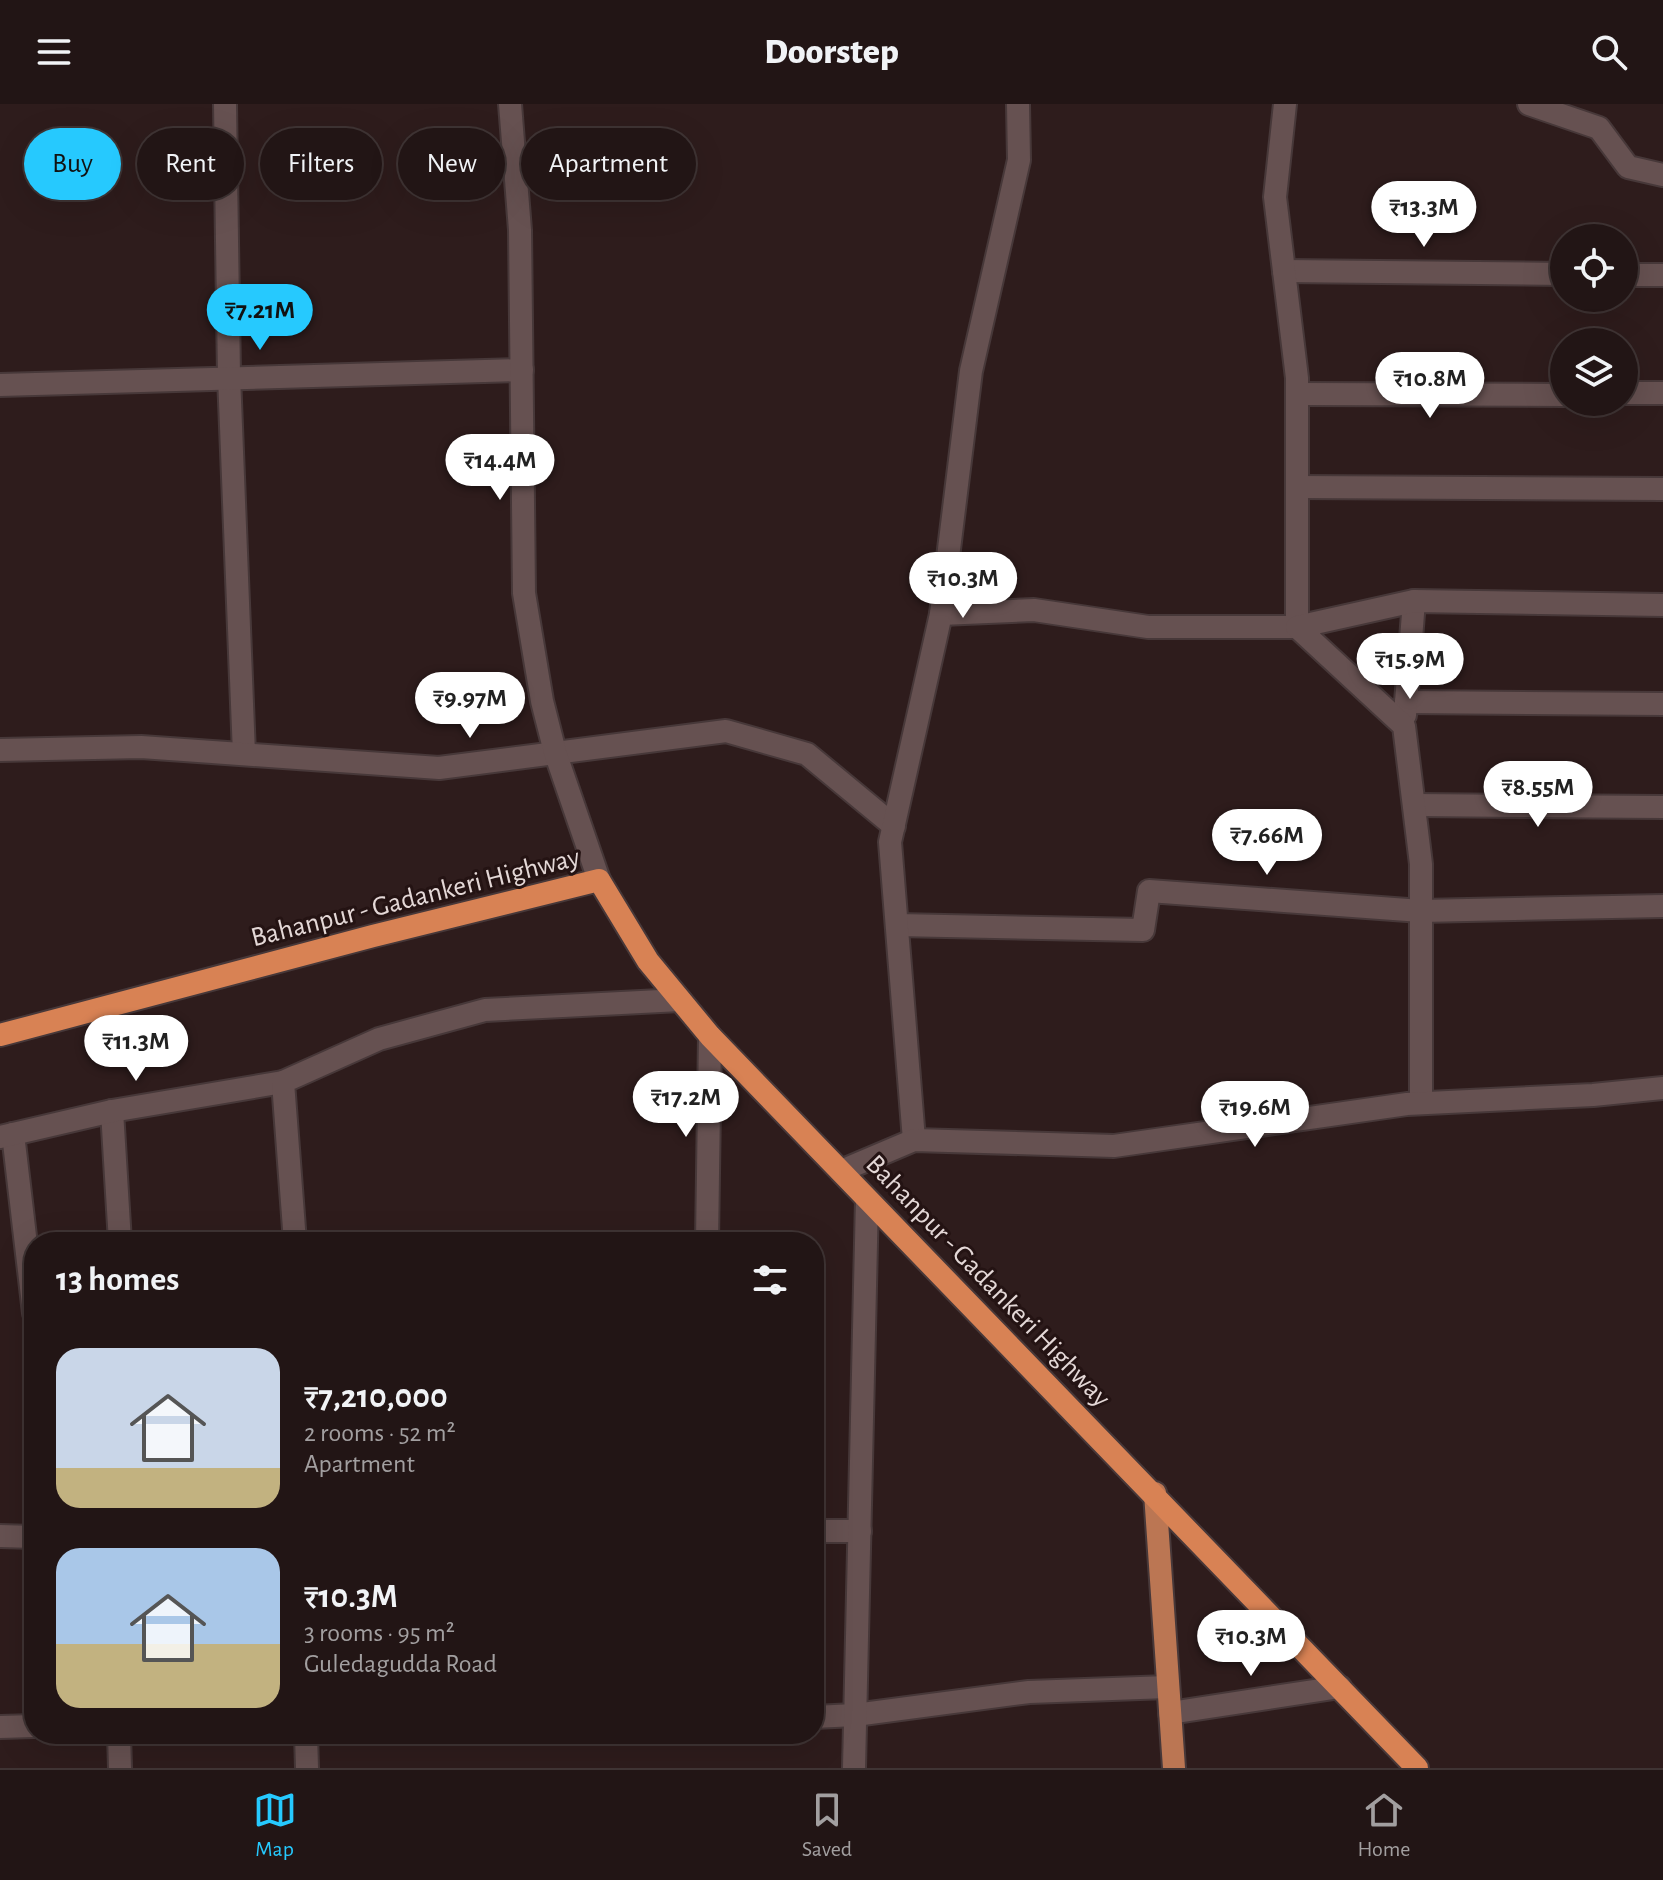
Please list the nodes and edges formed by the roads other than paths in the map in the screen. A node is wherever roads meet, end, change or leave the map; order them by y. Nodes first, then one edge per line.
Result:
1 (225, 104) edge
2 (510, 104) edge
3 (1018, 104) edge
4 (1285, 104) edge
5 (1529, 104) edge
6 (1663, 175) edge
7 (1284, 271) junction
8 (1550, 274) edge
9 (1638, 275) edge
10 (1663, 275) edge
11 (522, 370) junction
12 (229, 376) junction
13 (0, 385) edge
14 (1638, 393) edge
15 (1663, 393) edge
16 (1297, 394) junction
17 (1550, 395) edge
18 (1297, 487) junction
19 (1663, 489) edge
20 (1414, 601) junction
21 (1663, 605) edge
22 (941, 614) junction
23 (1297, 627) junction
24 (1406, 702) junction
25 (1663, 704) edge
26 (1404, 726) junction
27 (0, 750) edge
28 (555, 752) junction
29 (244, 754) junction
30 (1414, 805) junction
31 (1663, 807) edge
32 (894, 826) junction
33 (599, 880) junction
34 (1663, 906) edge
35 (1421, 911) junction
36 (897, 925) junction
37 (680, 1000) junction
38 (0, 1035) edge
39 (710, 1036) junction
40 (283, 1082) junction
41 (1663, 1088) edge
42 (1421, 1103) junction
43 (112, 1111) junction
44 (7, 1135) edge
45 (914, 1140) junction
46 (841, 1171) junction
47 (867, 1199) junction
48 (119, 1232) edge
49 (294, 1232) edge
50 (707, 1232) edge
51 (24, 1247) edge
52 (1155, 1493) junction
53 (824, 1531) edge
54 (860, 1531) junction
55 (0, 1536) edge
56 (24, 1537) edge
57 (1168, 1687) junction
58 (1340, 1687) junction
59 (1170, 1713) junction
60 (855, 1715) junction
61 (824, 1717) edge
62 (24, 1726) edge
63 (0, 1727) edge
64 (119, 1744) edge
65 (306, 1744) edge
66 (120, 1768) edge
67 (307, 1768) edge
68 (854, 1768) edge
69 (1174, 1768) edge
70 (1417, 1768) edge

1 - 12 street
2 - 11 street
3 - 22 street
4 - 7 street
5 - 6 street
7 - 8 street
7 - 16 street
9 - 10 street
11 - 12 street
11 - 28 street
12 - 13 street
12 - 29 street
14 - 15 street
16 - 17 street
16 - 18 street
18 - 19 street
18 - 23 street
20 - 21 street
20 - 23 street
20 - 24 street
22 - 23 street
22 - 32 street
23 - 26 street
24 - 25 street
24 - 26 street
26 - 30 street
27 - 29 street
28 - 29 street
28 - 32 street
28 - 33 street
30 - 31 street
30 - 35 street
32 - 36 street
33 - 37 highway, Bahanpur - Gadankeri Highway
33 - 38 highway, Bahanpur - Gadankeri Highway
34 - 35 street
35 - 36 street
35 - 42 street
36 - 45 street
37 - 39 highway, Bahanpur - Gadankeri Highway
37 - 40 street
39 - 46 highway, Bahanpur - Gadankeri Highway
39 - 50 street
40 - 43 street
40 - 49 street
41 - 42 street
42 - 45 street
43 - 44 street
43 - 48 street
44 - 51 street
45 - 46 street
46 - 47 highway, Bahanpur - Gadankeri Highway
47 - 52 highway, Bahanpur - Gadankeri Highway
47 - 54 street
52 - 57 main road
52 - 58 highway, Bahanpur - Gadankeri Highway
53 - 54 street
54 - 60 street
55 - 56 street
57 - 59 main road
57 - 60 street
58 - 59 street
58 - 70 highway, Bahanpur - Gadankeri Highway
59 - 69 main road
60 - 61 street
60 - 68 street
62 - 63 street
64 - 66 street
65 - 67 street

